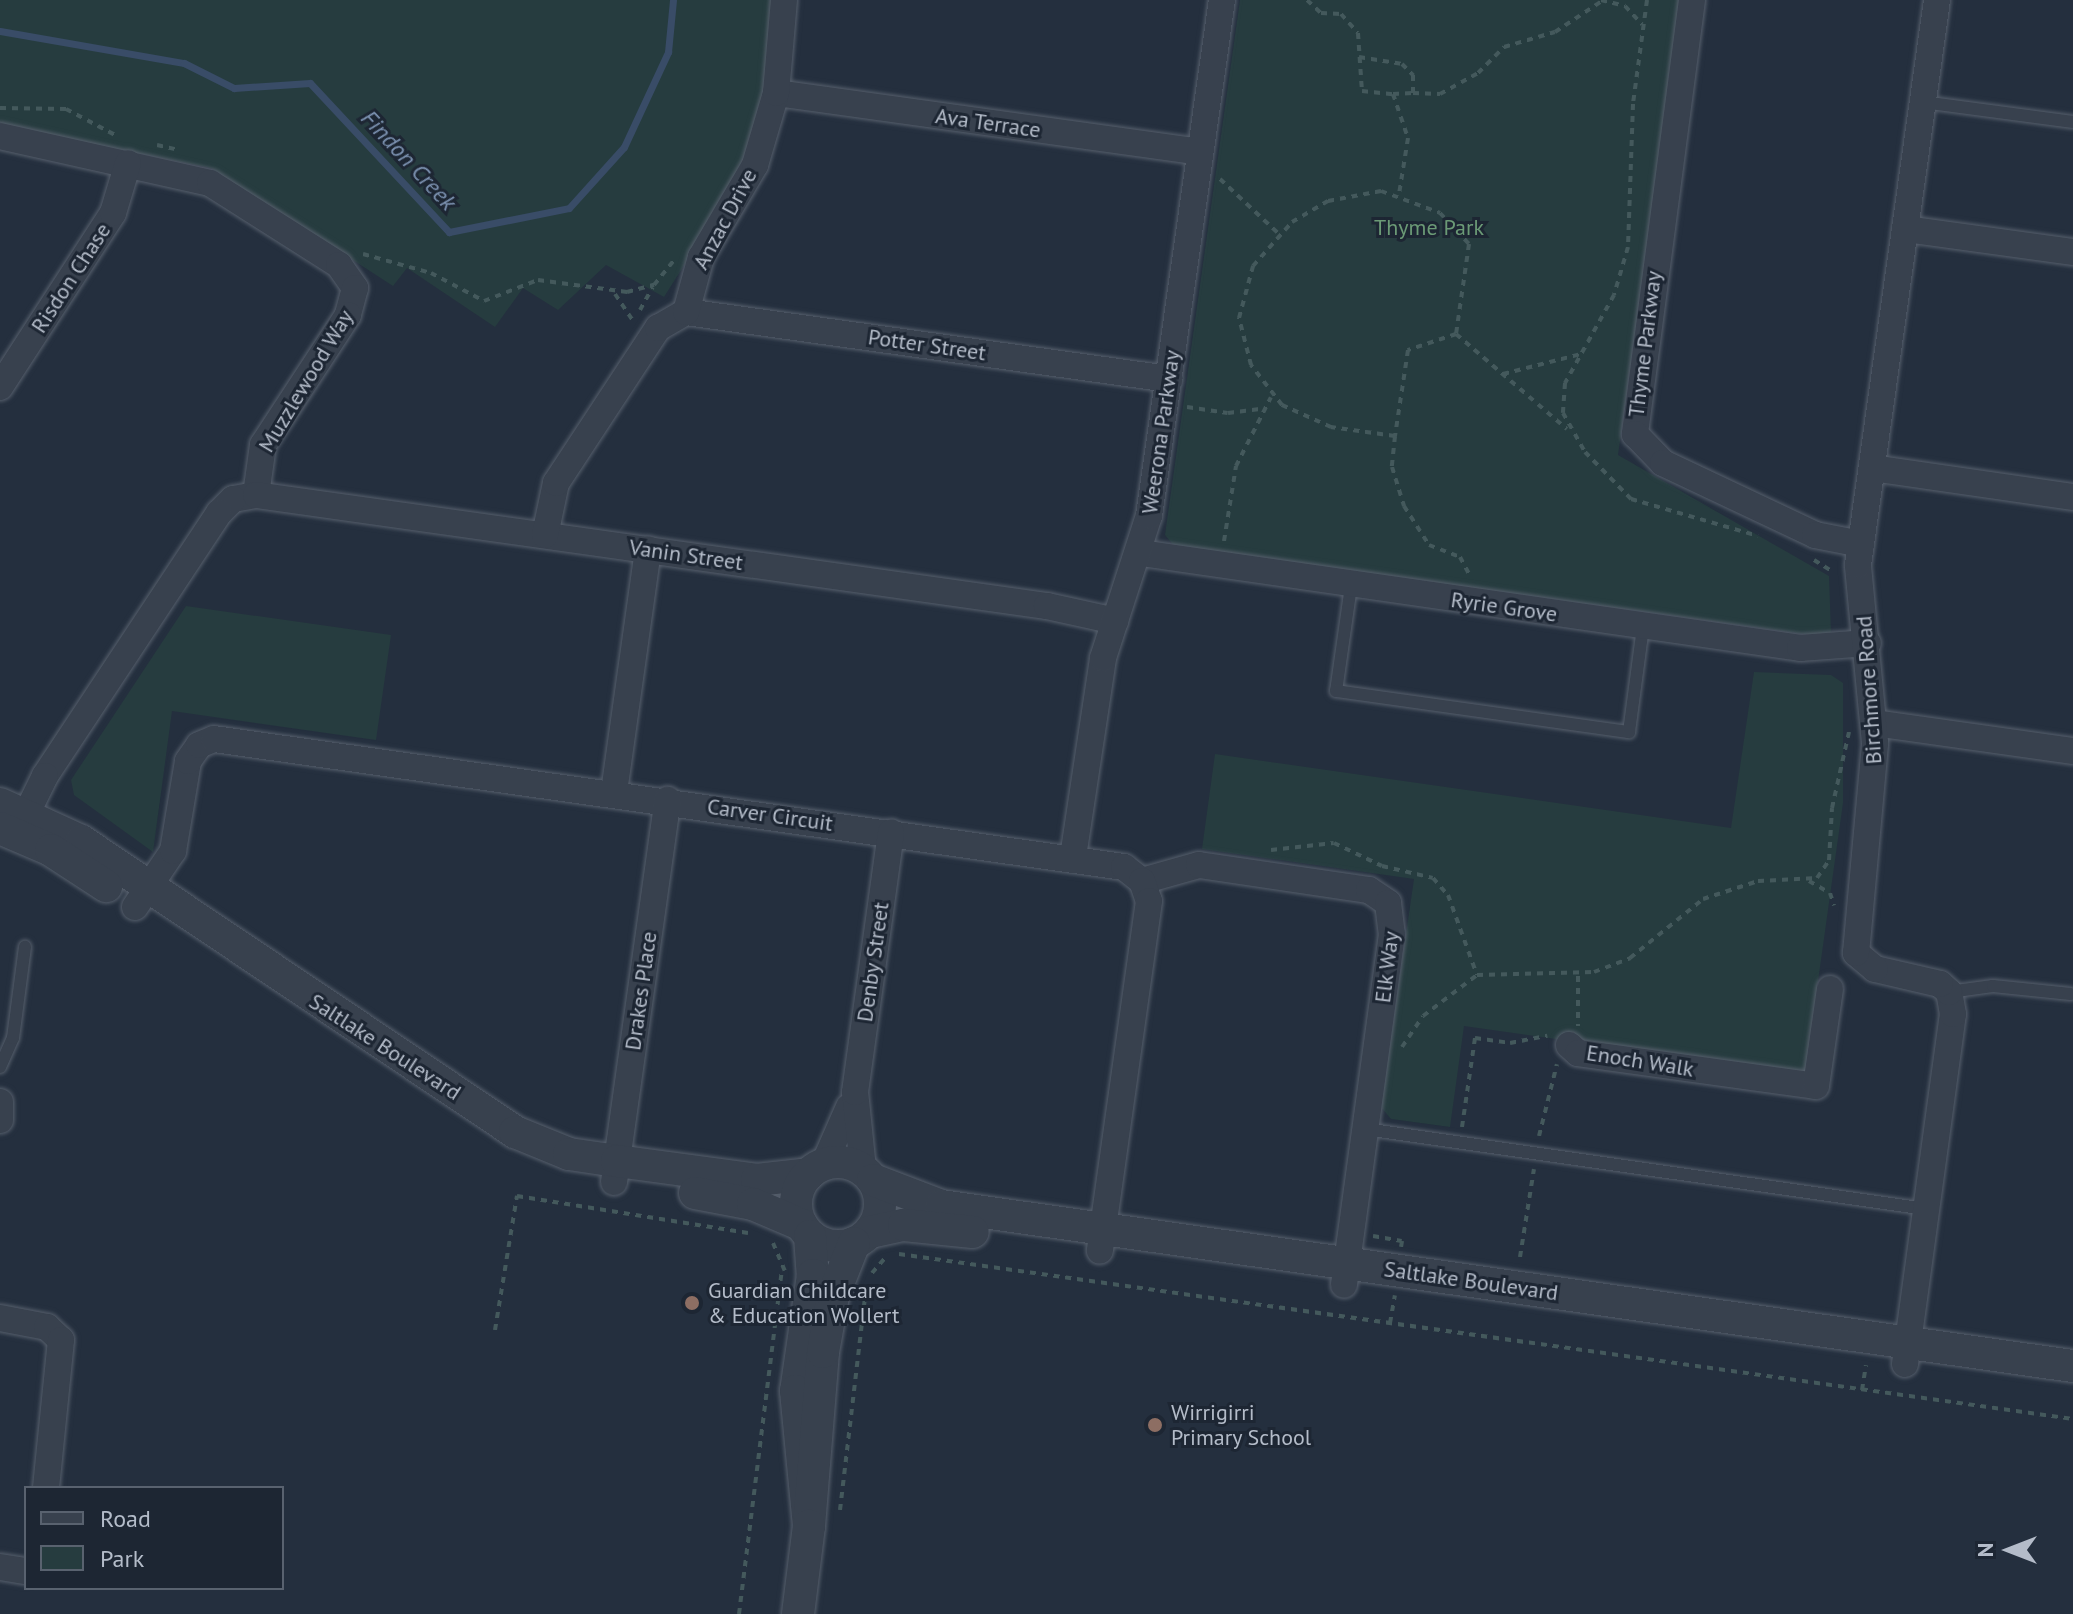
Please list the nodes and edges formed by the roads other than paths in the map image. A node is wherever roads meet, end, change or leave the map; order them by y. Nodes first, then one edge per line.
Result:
1 (784, 0) edge
2 (1222, 0) edge
3 (1692, 0) edge
4 (1937, 0) edge
5 (776, 93) junction
6 (1923, 102) junction
7 (2073, 122) edge
8 (0, 136) edge
9 (126, 151) junction
10 (1199, 164) junction
11 (1905, 229) junction
12 (2073, 252) edge
13 (686, 312) junction
14 (0, 387) edge
15 (1167, 391) junction
16 (1872, 468) junction
17 (256, 495) junction
18 (2073, 497) edge
19 (545, 535) junction
20 (1861, 544) junction
21 (648, 549) junction
22 (1141, 553) junction
23 (1351, 586) junction
24 (1115, 621) junction
25 (1643, 627) junction
26 (1868, 643) junction
27 (1874, 723) junction
28 (2073, 751) edge
29 (614, 792) junction
30 (668, 800) junction
31 (11, 820) edge
32 (891, 832) junction
33 (1073, 857) junction
34 (1142, 881) junction
35 (142, 899) junction
36 (25, 947) dead end
37 (1830, 989) dead end
38 (1949, 992) junction
39 (2071, 994) dead end
40 (1569, 1045) road end
41 (0, 1067) edge
42 (855, 1092) junction
43 (0, 1102) edge
44 (0, 1120) edge
45 (1365, 1129) junction
46 (816, 1169) junction
47 (615, 1172) junction
48 (868, 1175) junction
49 (1926, 1209) junction
50 (806, 1230) junction
51 (862, 1238) junction
52 (1102, 1240) junction
53 (1345, 1274) junction
54 (825, 1277) junction
55 (0, 1318) edge
56 (1906, 1353) junction
57 (2073, 1366) edge
58 (2073, 1388) edge
59 (46, 1486) edge
60 (0, 1567) edge
61 (24, 1571) edge
62 (798, 1614) edge

1 - 5 street, Anzac Drive
2 - 10 street, Weerona Parkway
3 - 20 street, Thyme Parkway
4 - 6 street, Birchmore Road
5 - 10 street, Ava Terrace
5 - 13 street, Anzac Drive
6 - 7 lane
6 - 11 street, Birchmore Road
8 - 9 street, Muzzlewood Way
9 - 14 street, Risdon Chase
9 - 17 street, Muzzlewood Way
10 - 15 street, Weerona Parkway
11 - 12 street
11 - 16 street, Birchmore Road
13 - 15 street, Potter Street
13 - 19 street
15 - 22 street, Weerona Parkway
16 - 18 street
16 - 20 street, Birchmore Road
17 - 19 street, Vanin Street
17 - 31 street
19 - 21 street, Vanin Street
20 - 26 street, Birchmore Road
21 - 24 street, Vanin Street
21 - 29 street
22 - 23 street, Ryrie Grove
22 - 24 street, Weerona Parkway
23 - 25 street, Ryrie Grove
23 - 25 lane
24 - 33 street, Weerona Parkway
25 - 26 street, Ryrie Grove
26 - 27 street, Birchmore Road
27 - 28 street
27 - 38 street, Birchmore Road
29 - 30 street, Carver Circuit
29 - 35 street, Carver Circuit
30 - 32 street, Carver Circuit
30 - 47 street, Drakes Place
31 - 35 street, Saltlake Boulevard
32 - 33 street, Carver Circuit
32 - 42 street, Denby Street
33 - 34 street, Carver Circuit
34 - 45 street, Elk Way
34 - 52 street
35 - 47 street, Saltlake Boulevard
36 - 41 lane
37 - 40 street, Enoch Walk
38 - 39 lane
38 - 49 street
42 - 46 street, Denby Street
42 - 48 street, Denby Street
43 - 44 street
45 - 49 lane
45 - 53 street, Elk Way
46 - 47 street, Saltlake Boulevard
46 - 48 street
46 - 50 street
47 - 50 street, Saltlake Boulevard
48 - 51 street
48 - 52 street, Saltlake Boulevard
49 - 56 street
50 - 51 street
50 - 54 street
51 - 52 street, Saltlake Boulevard
51 - 54 street
52 - 53 street, Saltlake Boulevard
53 - 56 street, Saltlake Boulevard
54 - 62 street
55 - 59 street
56 - 57 street, Saltlake Boulevard
56 - 58 street, Saltlake Boulevard
60 - 61 street

